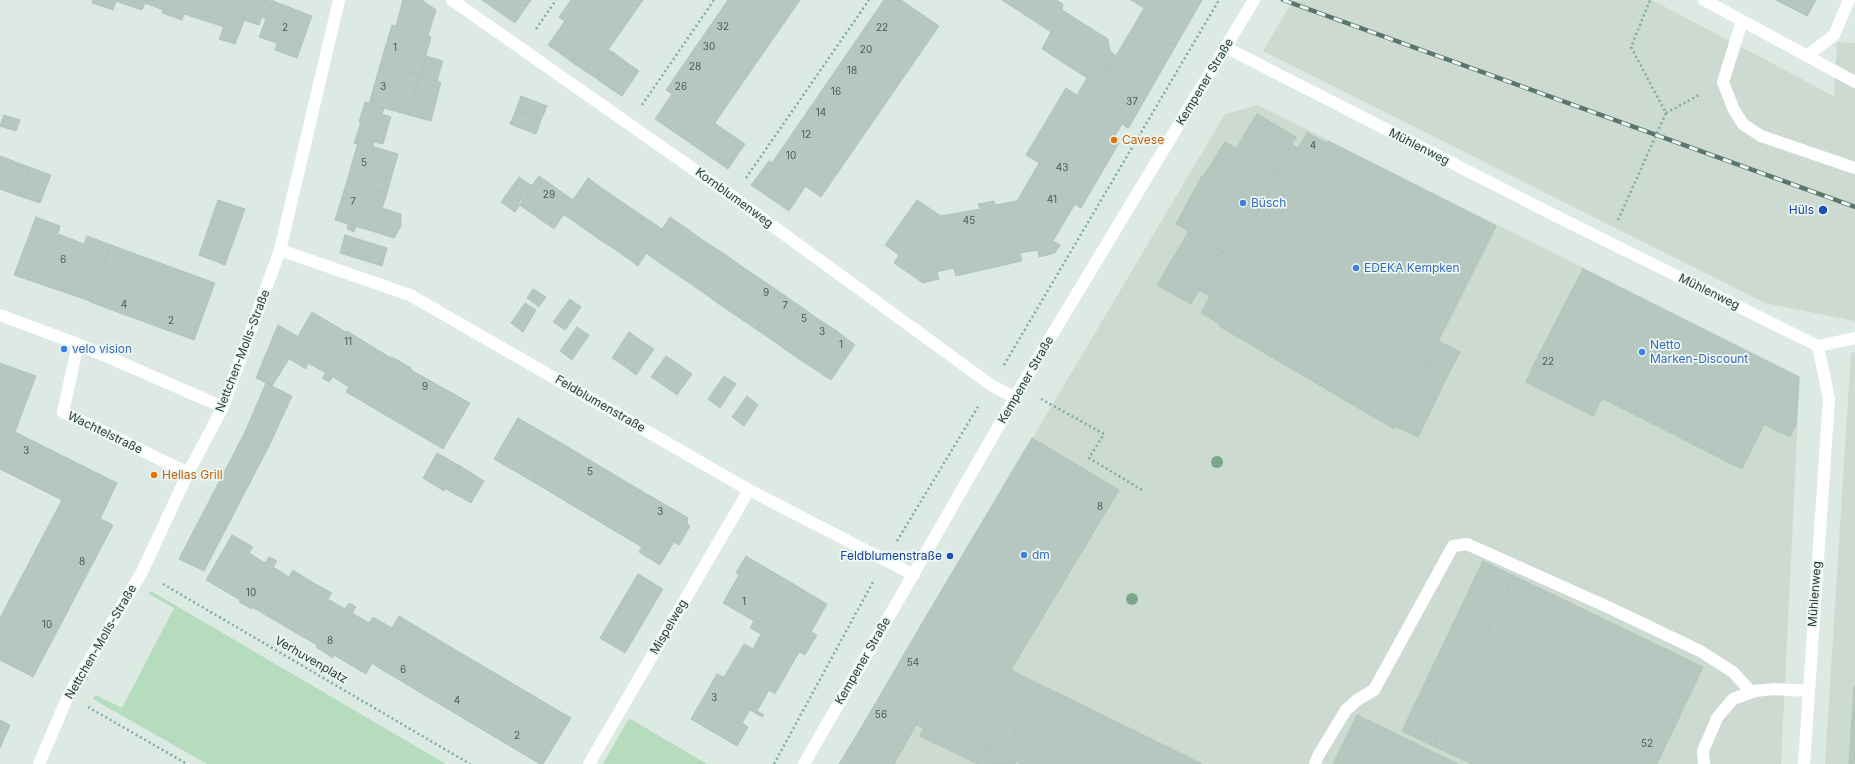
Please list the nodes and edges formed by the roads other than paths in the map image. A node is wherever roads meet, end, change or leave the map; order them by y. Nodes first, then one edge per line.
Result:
1 (339, 0) edge
2 (452, 0) edge
3 (1254, 0) edge
4 (1704, 0) edge
5 (1849, 0) edge
6 (1742, 21) junction
7 (1225, 48) junction
8 (1807, 56) junction
9 (1855, 82) edge
10 (1855, 168) edge
11 (280, 250) junction
12 (0, 315) edge
13 (1855, 338) edge
14 (78, 344) junction
15 (1818, 346) junction
16 (1015, 398) junction
17 (223, 407) junction
18 (188, 473) junction
19 (749, 490) junction
20 (914, 575) junction
21 (1809, 691) junction
22 (1751, 692) junction
23 (40, 764) edge
24 (589, 764) edge
25 (804, 764) edge
26 (1316, 764) edge
27 (1704, 764) edge
28 (1804, 764) edge

1 - 11 street, Nettchen-Molls-Straße
2 - 16 street, Kornblumenweg
3 - 7 street, Kempener Straße
4 - 6 street
5 - 8 street
6 - 8 street
6 - 10 street
7 - 15 street, Mühlenweg
7 - 16 street, Kempener Straße
8 - 9 street
11 - 17 street, Nettchen-Molls-Straße
11 - 19 street, Feldblumenstraße
12 - 14 street
13 - 15 street
14 - 17 street
14 - 18 street, Wachtelstraße
15 - 21 street, Mühlenweg
16 - 20 street, Kempener Straße
17 - 18 street, Nettchen-Molls-Straße
18 - 23 street, Nettchen-Molls-Straße
19 - 20 street, Feldblumenstraße
19 - 24 street, Mispelweg
20 - 25 street, Kempener Straße
21 - 22 street
21 - 28 street, Mühlenweg
22 - 26 street
22 - 27 street

